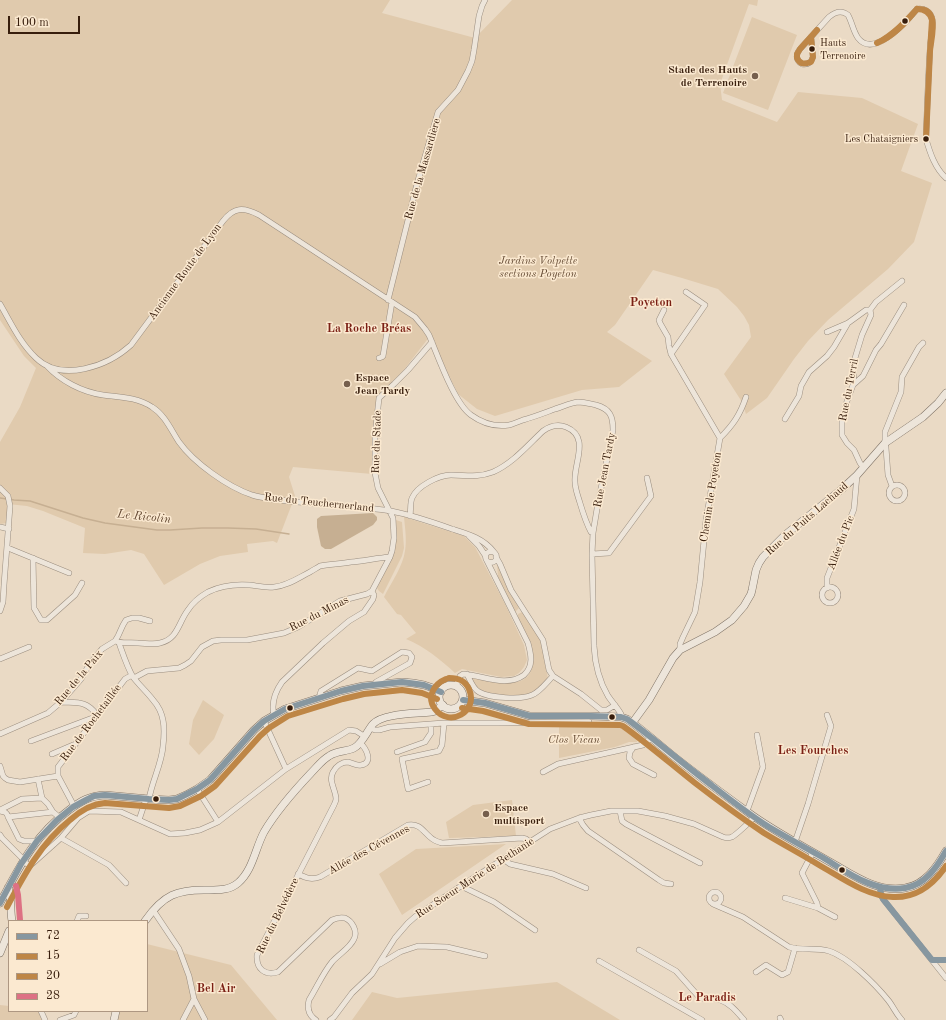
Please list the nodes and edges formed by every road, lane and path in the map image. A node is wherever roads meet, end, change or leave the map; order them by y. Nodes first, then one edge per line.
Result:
1 (485, 0) edge
2 (811, 37) junction
3 (946, 178) edge
4 (902, 281) dead end
5 (686, 292) dead end
6 (390, 301) junction
7 (0, 304) edge
8 (904, 305) dead end
9 (664, 310) dead end
10 (870, 310) junction
11 (848, 323) junction
12 (827, 332) dead end
13 (432, 342) junction
14 (923, 343) dead end
15 (671, 354) junction
16 (378, 358) dead end
17 (46, 366) junction
18 (853, 386) junction
19 (946, 393) edge
20 (746, 397) dead end
21 (785, 419) dead end
22 (720, 438) junction
23 (885, 443) junction
24 (863, 467) junction
25 (857, 475) junction
26 (647, 478) dead end
27 (892, 486) dead end
28 (0, 488) edge
29 (390, 511) junction
30 (410, 516) junction
31 (0, 527) edge
32 (9, 529) junction
33 (593, 533) junction
34 (467, 534) junction
35 (8, 548) junction
36 (592, 554) junction
37 (485, 555) junction
38 (495, 556) junction
39 (390, 557) junction
40 (33, 558) junction
41 (487, 561) junction
42 (69, 573) dead end
43 (494, 574) junction
44 (82, 583) dead end
45 (2, 585) edge
46 (828, 588) dead end
47 (372, 591) junction
48 (0, 611) edge
49 (150, 621) dead end
50 (117, 642) junction
51 (29, 647) dead end
52 (680, 650) junction
53 (0, 659) edge
54 (467, 674) junction
55 (133, 676) junction
56 (553, 676) junction
57 (376, 685) junction
58 (456, 686) junction
59 (441, 692) junction
60 (319, 698) junction
61 (463, 700) junction
62 (60, 702) junction
63 (443, 705) junction
64 (615, 705) junction
65 (279, 714) junction
66 (827, 715) dead end
67 (97, 716) junction
68 (621, 717) junction
69 (264, 721) junction
70 (589, 722) dead end
71 (632, 722) junction
72 (444, 723) junction
73 (431, 724) junction
74 (370, 728) junction
75 (0, 734) edge
76 (757, 735) dead end
77 (364, 736) junction
78 (651, 738) junction
79 (31, 741) dead end
80 (360, 743) junction
81 (75, 745) junction
82 (635, 747) junction
83 (397, 752) dead end
84 (52, 754) dead end
85 (0, 766) edge
86 (286, 769) junction
87 (543, 772) dead end
88 (654, 775) dead end
89 (58, 776) junction
90 (38, 778) junction
91 (428, 782) dead end
92 (197, 790) junction
93 (42, 798) junction
94 (148, 799) junction
95 (81, 801) junction
96 (74, 806) junction
97 (0, 811) edge
98 (620, 811) junction
99 (746, 811) junction
100 (86, 812) junction
101 (56, 815) junction
102 (754, 816) junction
103 (8, 817) junction
104 (579, 818) junction
105 (139, 820) junction
106 (218, 822) junction
107 (0, 835) edge
108 (61, 838) junction
109 (36, 841) junction
110 (530, 842) junction
111 (795, 842) junction
112 (946, 851) edge
113 (813, 852) junction
114 (24, 860) junction
115 (503, 860) junction
116 (700, 863) dead end
117 (298, 874) junction
118 (126, 883) dead end
119 (672, 884) dead end
120 (461, 886) junction
121 (880, 887) junction
122 (8, 888) junction
123 (586, 888) dead end
124 (785, 898) dead end
125 (0, 903) edge
126 (713, 904) dead end
127 (818, 908) junction
128 (154, 910) junction
129 (86, 916) dead end
130 (835, 917) dead end
131 (12, 920) edge
132 (77, 920) edge
133 (146, 920) edge
134 (535, 930) dead end
135 (8, 934) edge
136 (795, 948) junction
137 (639, 950) dead end
138 (0, 954) edge
139 (485, 956) dead end
140 (932, 960) junction
141 (946, 960) edge
142 (599, 961) dead end
143 (378, 966) junction
144 (756, 972) dead end
145 (946, 978) edge
146 (194, 999) junction
147 (76, 1012) edge
148 (60, 1020) edge
149 (183, 1020) edge
150 (205, 1020) edge
151 (316, 1020) edge
152 (330, 1020) edge
153 (702, 1020) edge
154 (744, 1020) edge
155 (902, 1020) edge

1 - 6 street, Rue de la Massardière
2 - 2 street
2 - 3 street
4 - 10 street
5 - 15 street
6 - 13 street, Rue Jean Tardy
6 - 16 street, Rue de la Massardière
6 - 17 street, Ancienne Route de Lyon
7 - 17 street
8 - 18 street
9 - 15 street, Chemin de Poyeton
10 - 11 street
10 - 18 street, Rue du Terril
11 - 12 street
11 - 21 street
13 - 29 street, Rue du Stade
13 - 33 street, Rue Jean Tardy
14 - 23 street
15 - 22 street, Chemin de Poyeton
17 - 29 street, Rue du Teuchernerland
18 - 24 street, Rue du Terril
19 - 23 main road, Rue du Puits Lachaud
20 - 22 street
22 - 52 street, Chemin de Poyeton
23 - 24 main road, Rue du Puits Lachaud
23 - 27 street
24 - 25 main road, Rue du Puits Lachaud
25 - 46 street, Allée du Pic
25 - 52 main road, Rue du Puits Lachaud
26 - 36 street
28 - 32 street
29 - 30 street, Rue du Teuchernerland
29 - 39 street, Rue du Stade
30 - 33 street
30 - 34 street, Rue du Teuchernerland
31 - 32 street
32 - 35 street
33 - 36 street, Rue Jean Tardy
34 - 37 street, Rue du Teuchernerland
34 - 38 street, Rue du Teuchernerland
35 - 40 street
35 - 45 street
36 - 64 street, Rue Jean Tardy
37 - 38 street
37 - 41 street
38 - 41 street
38 - 43 street
38 - 56 street
39 - 47 street, Rue du Stade
39 - 50 street
40 - 42 street
40 - 44 street
41 - 43 street
43 - 54 street
45 - 48 street
47 - 55 street, Rue du Minas
47 - 65 street, Rue du Stade
49 - 50 street, Rue de la Paix
50 - 55 street
50 - 62 street, Rue de la Paix
51 - 53 street
52 - 71 main road
54 - 56 street
54 - 58 street
55 - 67 street, Rue de Rochetaillée
55 - 94 street
56 - 64 street
57 - 59 main road
57 - 60 main road
57 - 60 street
58 - 59 main road
58 - 61 main road
59 - 63 main road
60 - 65 main road
61 - 63 main road
61 - 68 main road
62 - 67 street
62 - 75 street, Rue de la Paix
63 - 74 main road
64 - 68 street, Rue Jean Tardy
65 - 69 main road
66 - 111 street
67 - 79 street
67 - 81 street, Rue de Rochetaillée
68 - 71 main road
69 - 86 street
69 - 92 main road
70 - 72 street
71 - 78 main road
72 - 73 street
72 - 91 street
73 - 74 street
73 - 83 street
74 - 77 main road
76 - 99 street
77 - 80 main road
77 - 86 street
78 - 82 street
78 - 99 main road
80 - 117 street, Rue du Belvédère
80 - 128 main road
81 - 84 street
81 - 89 street, Rue de Rochetaillée
82 - 87 street
82 - 88 street
85 - 90 street
86 - 106 street
89 - 90 street
89 - 96 street
90 - 93 street
92 - 94 main road
92 - 106 street
93 - 97 street
93 - 101 street
94 - 95 main road
94 - 105 street
95 - 96 main road
95 - 100 street
96 - 101 main road
97 - 103 street
98 - 102 street, Rue Soeur Marie de Bethanie
98 - 104 street, Rue Soeur Marie de Bethanie
98 - 116 street
99 - 102 main road
100 - 105 street
100 - 108 street
101 - 103 street
101 - 109 main road
102 - 111 main road
103 - 109 street
104 - 110 street, Rue Soeur Marie de Bethanie
104 - 119 street
105 - 106 street
107 - 114 street
108 - 114 street
108 - 118 street
109 - 114 main road
110 - 115 street, Rue Soeur Marie de Bethanie
110 - 117 street, Allée des Cévennes
111 - 113 main road
112 - 121 main road
113 - 121 main road
113 - 127 street
114 - 122 main road
115 - 120 street, Rue Soeur Marie de Bethanie
115 - 123 street
117 - 151 street, Rue du Belvédère
120 - 134 street
120 - 143 street, Rue Soeur Marie de Bethanie
121 - 140 street
122 - 125 main road
122 - 131 main road
124 - 127 street
126 - 136 street
127 - 130 street
128 - 133 main road
128 - 146 street
129 - 132 street
135 - 138 main road
136 - 144 street
136 - 155 street
137 - 154 street
139 - 143 street
140 - 141 street
140 - 145 street
142 - 153 street
143 - 152 street, Rue Soeur Marie de Bethanie
146 - 149 street
146 - 150 street
147 - 148 street

